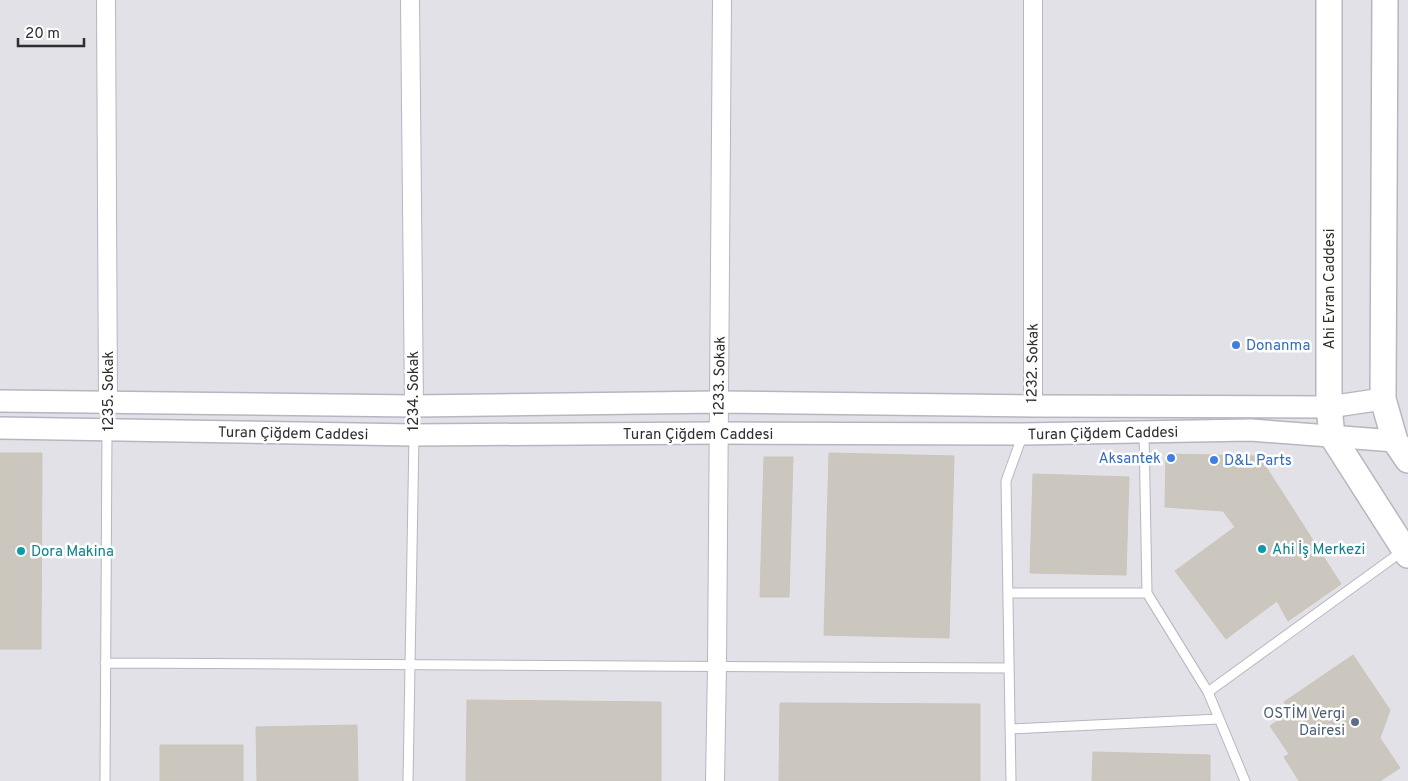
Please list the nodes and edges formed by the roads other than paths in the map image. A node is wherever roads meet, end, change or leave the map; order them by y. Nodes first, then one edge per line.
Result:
1 (106, 0) edge
2 (410, 0) edge
3 (722, 0) edge
4 (1033, 0) edge
5 (1329, 0) edge
6 (1385, 0) edge
7 (1383, 399) junction
8 (0, 401) edge
9 (719, 402) junction
10 (108, 403) junction
11 (414, 406) junction
12 (1033, 406) junction
13 (1329, 407) junction
14 (0, 428) edge
15 (108, 430) junction
16 (1144, 432) junction
17 (718, 433) junction
18 (1023, 434) junction
19 (414, 435) junction
20 (1332, 436) junction
21 (1404, 447) edge
22 (1406, 552) edge
23 (1008, 593) junction
24 (1147, 593) junction
25 (105, 663) junction
26 (410, 665) junction
27 (717, 666) junction
28 (1009, 668) junction
29 (1208, 692) junction
30 (1219, 718) junction
31 (1010, 729) junction
32 (105, 781) edge
33 (408, 781) edge
34 (715, 781) edge
35 (1010, 781) edge
36 (1245, 781) edge

1 - 10 street, 1235. Sokak
2 - 11 street, 1234. Sokak
3 - 9 street, 1233. Sokak
4 - 12 street, 1232. Sokak
5 - 13 main road, Ahi Evran Caddesi
6 - 7 main road
7 - 13 street, Turan Çiğdem Caddesi
7 - 21 main road
8 - 10 street, Turan Çiğdem Caddesi
9 - 11 street, Turan Çiğdem Caddesi
9 - 12 street, Turan Çiğdem Caddesi
9 - 17 street, 1233. Sokak
10 - 11 street, Turan Çiğdem Caddesi
10 - 15 street, 1235. Sokak
11 - 19 street, 1234. Sokak
12 - 13 street, Turan Çiğdem Caddesi
12 - 18 street, 1232. Sokak
13 - 20 main road, Ahi Evran Caddesi
14 - 15 street, Turan Çiğdem Caddesi
15 - 19 street, Turan Çiğdem Caddesi
15 - 25 lane, 1235. Sokak
16 - 18 street, Turan Çiğdem Caddesi
16 - 20 street, Turan Çiğdem Caddesi
16 - 24 lane
17 - 18 street, Turan Çiğdem Caddesi
17 - 19 street, Turan Çiğdem Caddesi
17 - 27 street, 1233. Sokak
18 - 23 lane, 1232. Sokak
19 - 26 lane, 1234. Sokak
20 - 21 street, Turan Çiğdem Caddesi
20 - 22 main road, Ahi Evran Caddesi
22 - 29 lane
23 - 24 lane
23 - 28 lane, 1232. Sokak
24 - 29 lane
25 - 26 lane
25 - 32 lane, 1235. Sokak
26 - 27 lane
26 - 33 lane, 1234. Sokak
27 - 28 lane
27 - 34 street, 1233. Sokak
28 - 31 lane, 1232. Sokak
29 - 30 lane
30 - 31 lane
30 - 36 lane
31 - 35 lane, 1232. Sokak

